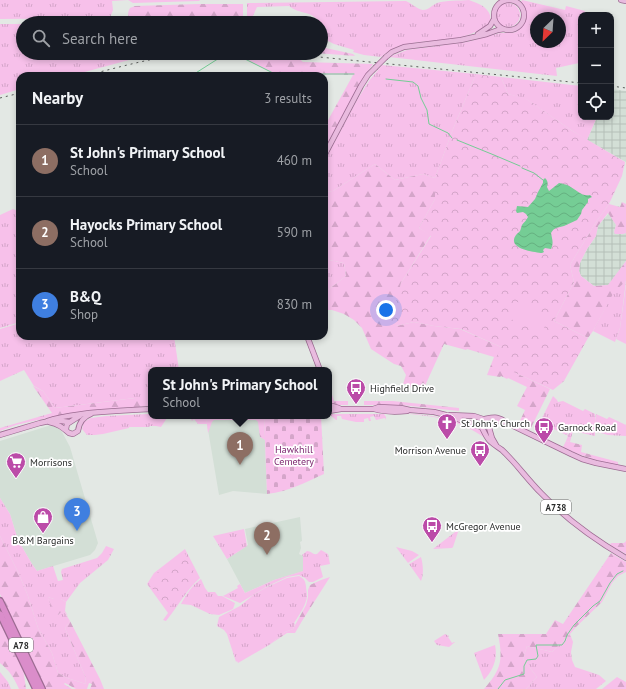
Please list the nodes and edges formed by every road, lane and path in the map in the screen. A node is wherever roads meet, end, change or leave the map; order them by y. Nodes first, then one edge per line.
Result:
1 (509, 0) edge
2 (621, 0) edge
3 (626, 1) edge
4 (519, 3) edge
5 (494, 19) junction
6 (504, 29) junction
7 (473, 37) junction
8 (328, 148) edge
9 (309, 340) edge
10 (319, 367) edge
11 (332, 406) edge
12 (148, 409) edge
13 (342, 409) junction
14 (332, 410) edge
15 (96, 412) junction
16 (88, 413) junction
17 (446, 415) junction
18 (484, 419) junction
19 (47, 421) junction
20 (70, 422) junction
21 (507, 423) junction
22 (488, 424) junction
23 (78, 427) junction
24 (482, 428) junction
25 (66, 429) junction
26 (0, 435) edge
27 (496, 445) junction
28 (626, 469) edge
29 (626, 558) edge
30 (0, 601) edge
31 (0, 614) edge
32 (36, 689) edge
33 (42, 689) edge

1 - 4 main road
1 - 5 main road
2 - 3 main road
4 - 6 main road
5 - 6 main road
5 - 7 main road
6 - 7 main road
7 - 8 main road, bridge
9 - 10 main road
11 - 13 main road
12 - 15 main road
13 - 14 main road
13 - 17 main road
15 - 16 main road
15 - 23 main road
16 - 19 main road
16 - 20 main road
17 - 18 main road
17 - 24 main road
18 - 21 main road
18 - 22 main road, A738
18 - 24 main road
19 - 20 main road
19 - 25 main road
19 - 26 main road
20 - 23 main road
20 - 25 main road
21 - 22 main road
21 - 28 main road
22 - 24 main road
22 - 27 main road, A738
23 - 25 main road
24 - 27 main road, A738
27 - 29 main road, A738
30 - 33 highway, A78
31 - 32 highway, A78

